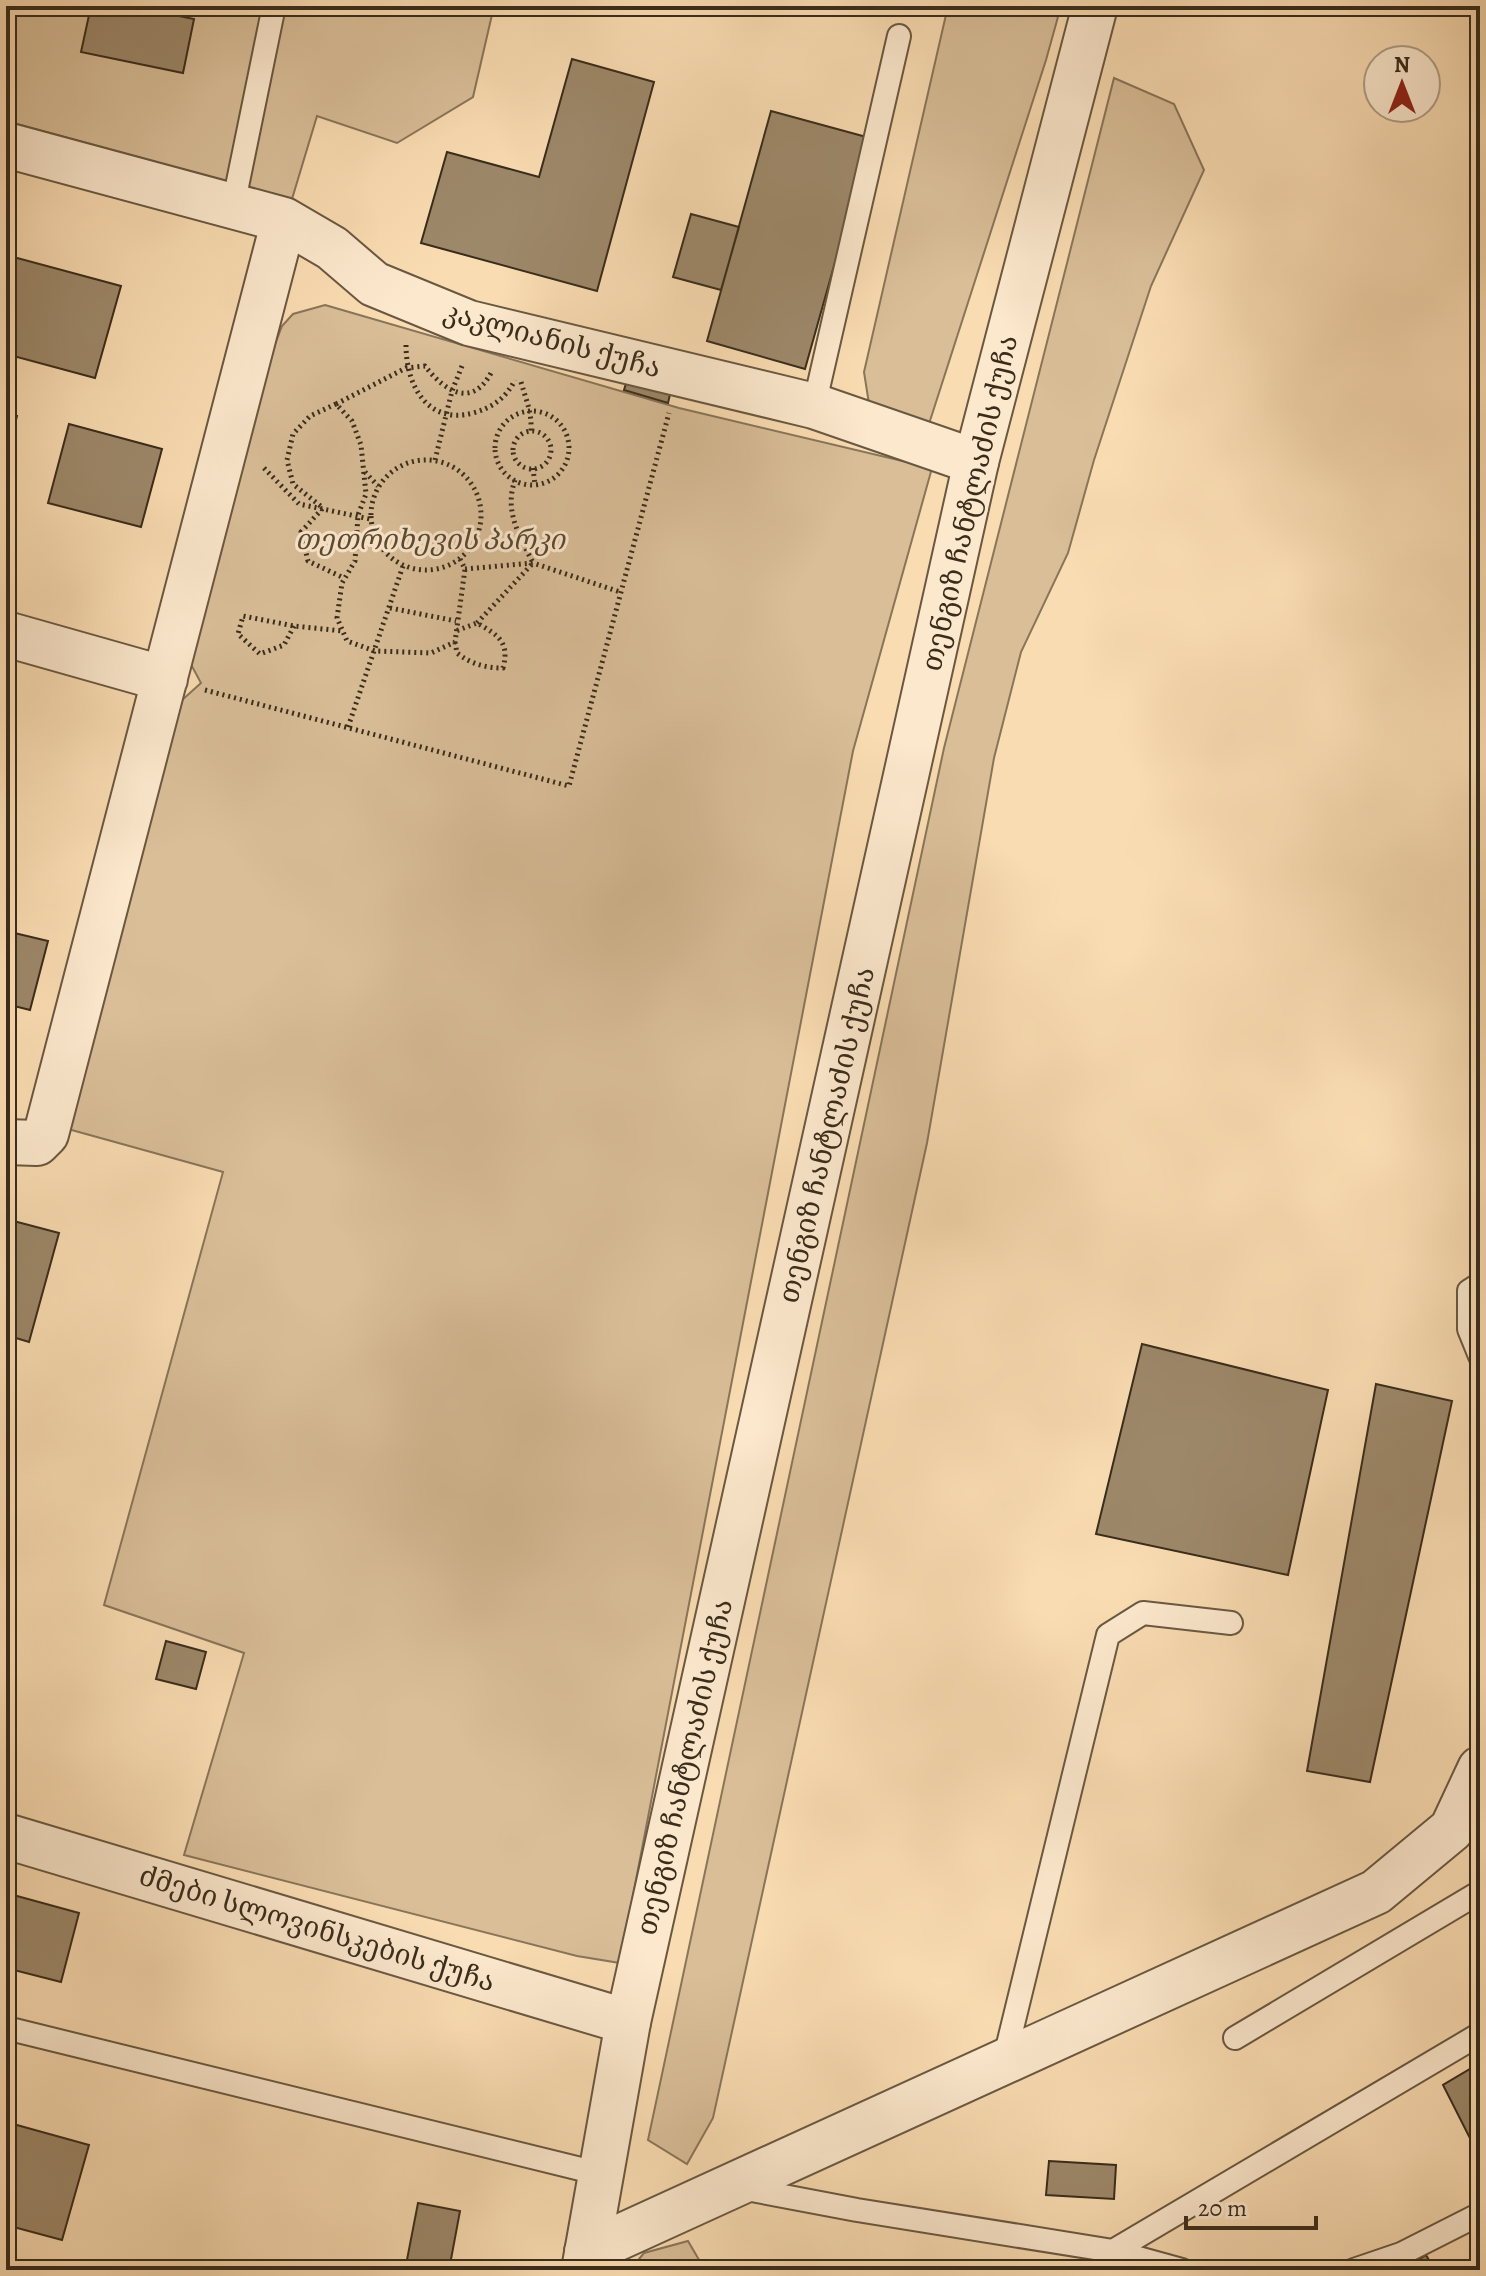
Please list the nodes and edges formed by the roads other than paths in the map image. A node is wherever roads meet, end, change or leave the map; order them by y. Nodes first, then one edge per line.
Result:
1 (274, 6) edge
2 (1095, 6) edge
3 (899, 36) dead end
4 (6, 145) edge
5 (233, 206) junction
6 (284, 220) junction
7 (814, 406) junction
8 (976, 462) junction
9 (6, 634) edge
10 (165, 679) junction
11 (21, 1143) edge
12 (1480, 1284) edge
13 (1480, 1356) edge
14 (1231, 1623) dead end
15 (1480, 1769) edge
16 (6, 1836) edge
17 (1480, 1892) edge
18 (628, 2022) junction
19 (6, 2028) edge
20 (1480, 2034) edge
21 (1235, 2038) dead end
22 (1004, 2061) junction
23 (601, 2174) junction
24 (732, 2186) junction
25 (1480, 2214) edge
26 (1113, 2251) junction
27 (586, 2261) edge
28 (1182, 2270) edge
29 (1354, 2270) edge

1 - 5 lane
2 - 8 street, თენგიზ ჩანტლაძის ქუჩა
3 - 7 lane
4 - 5 street, კაკლიანის ქუჩა
5 - 6 street, კაკლიანის ქუჩა
6 - 7 street, კაკლიანის ქუჩა
6 - 10 street
7 - 8 street, კაკლიანის ქუჩა
8 - 18 street, თენგიზ ჩანტლაძის ქუჩა
9 - 10 street
10 - 11 street
12 - 13 lane
14 - 22 lane
15 - 22 street
16 - 18 street, ძმები სლოვინსკების ქუჩა
17 - 21 lane
18 - 23 street, თენგიზ ჩანტლაძის ქუჩა
19 - 23 lane
20 - 26 lane
22 - 24 street
23 - 27 street, თენგიზ ჩანტლაძის ქუჩა
24 - 26 lane
24 - 27 street
25 - 29 lane
26 - 28 lane

